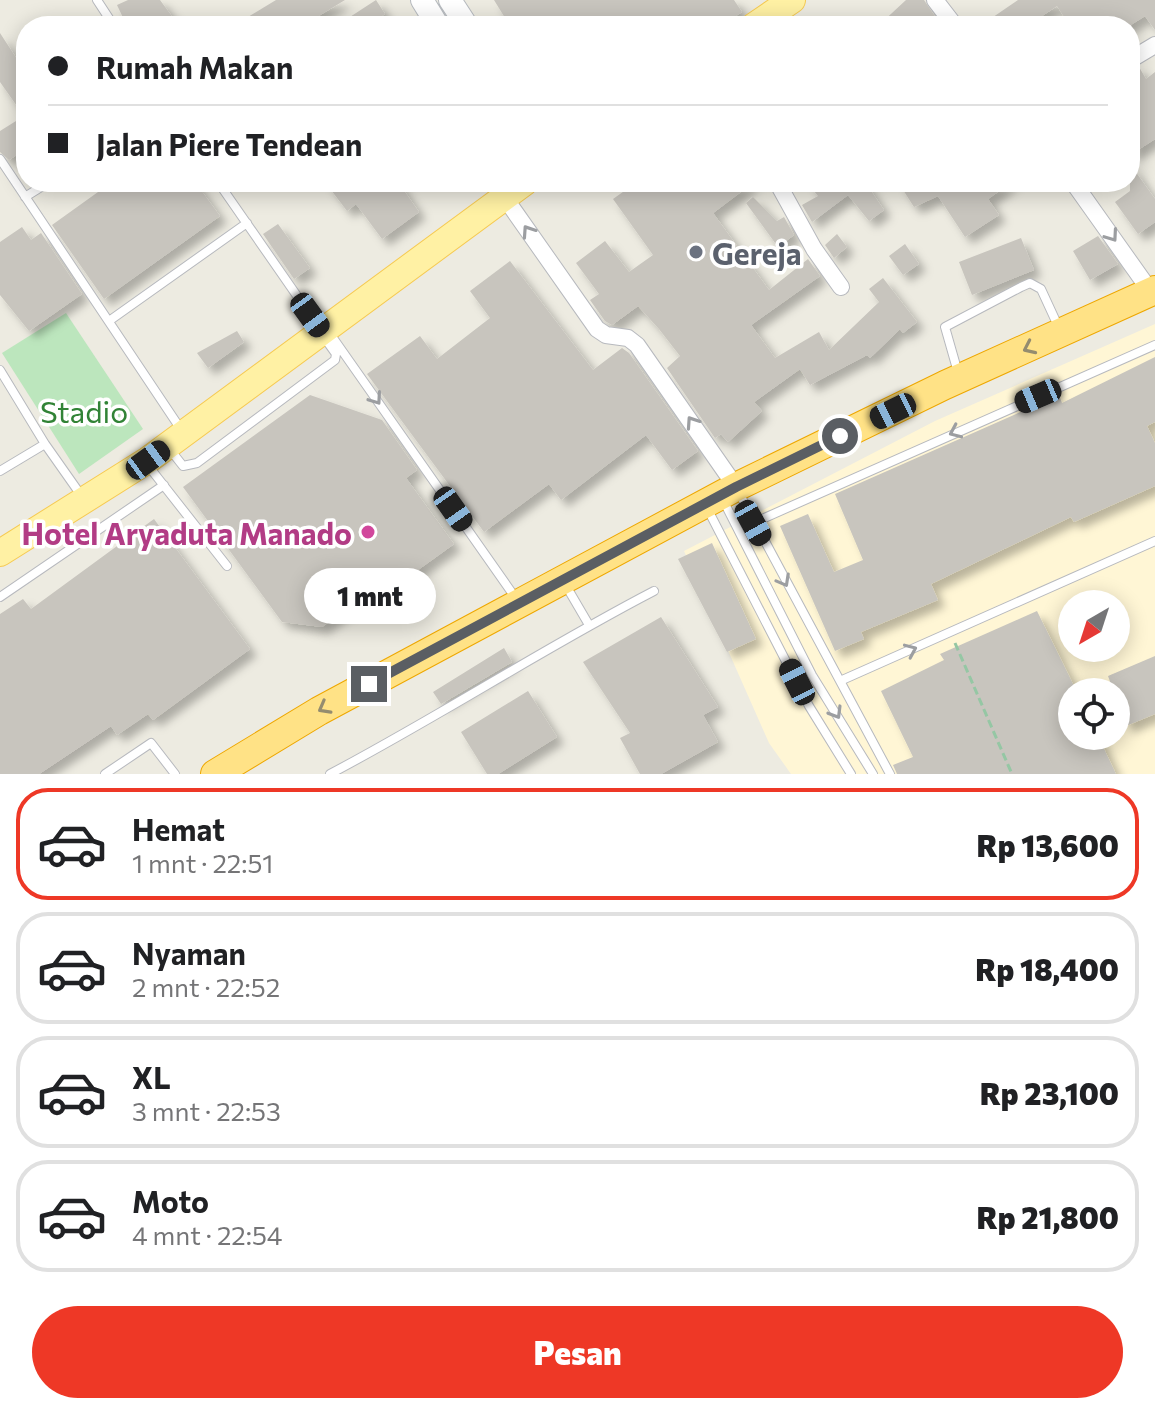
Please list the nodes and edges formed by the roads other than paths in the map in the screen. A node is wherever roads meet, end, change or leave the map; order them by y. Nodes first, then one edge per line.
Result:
1 (792, 0) edge
2 (935, 0) edge
3 (764, 16) edge
4 (947, 16) edge
5 (0, 159) edge
6 (16, 183) edge
7 (22, 192) edge
8 (33, 192) edge
9 (225, 192) edge
10 (512, 192) edge
11 (516, 192) edge
12 (783, 192) edge
13 (1080, 192) edge
14 (25, 197) junction
15 (247, 223) junction
16 (841, 287) dead end
17 (1154, 295) edge
18 (109, 321) junction
19 (1062, 333) junction
20 (326, 335) junction
21 (1155, 345) edge
22 (0, 370) edge
23 (961, 380) junction
24 (45, 444) junction
25 (175, 444) junction
26 (0, 471) edge
27 (157, 476) junction
28 (720, 496) junction
29 (84, 500) junction
30 (753, 523) junction
31 (1155, 541) edge
32 (0, 553) edge
33 (0, 564) edge
34 (227, 566) dead end
35 (563, 580) junction
36 (654, 591) dead end
37 (0, 597) edge
38 (519, 603) junction
39 (589, 625) junction
40 (840, 681) junction
41 (105, 774) edge
42 (175, 774) edge
43 (215, 774) edge
44 (330, 774) edge
45 (851, 774) edge
46 (873, 774) edge
47 (890, 774) edge

1 - 3 main road
2 - 4 street
5 - 6 lane
7 - 14 lane
8 - 14 lane
9 - 15 lane
10 - 20 main road
28 -> 11 street
12 - 16 street
13 -> 17 street
14 - 18 lane
15 - 18 lane
15 - 20 lane
17 - 19 highway
18 - 25 lane
19 -> 23 highway
19 - 23 lane
20 - 25 main road
20 -> 38 lane
21 -> 30 lane
22 - 24 lane
23 - 28 highway
24 - 26 lane
24 - 29 lane
25 - 27 main road
25 - 29 main road
27 - 33 main road
27 - 34 lane
27 - 37 lane
28 - 30 lane
28 - 35 highway
28 - 45 lane
28 -> 46 lane
29 - 32 main road
30 -> 40 lane
40 -> 31 lane
35 - 38 highway
35 - 39 lane
36 - 39 lane
38 -> 43 highway
39 - 44 lane
40 - 47 lane
41 - 42 lane

